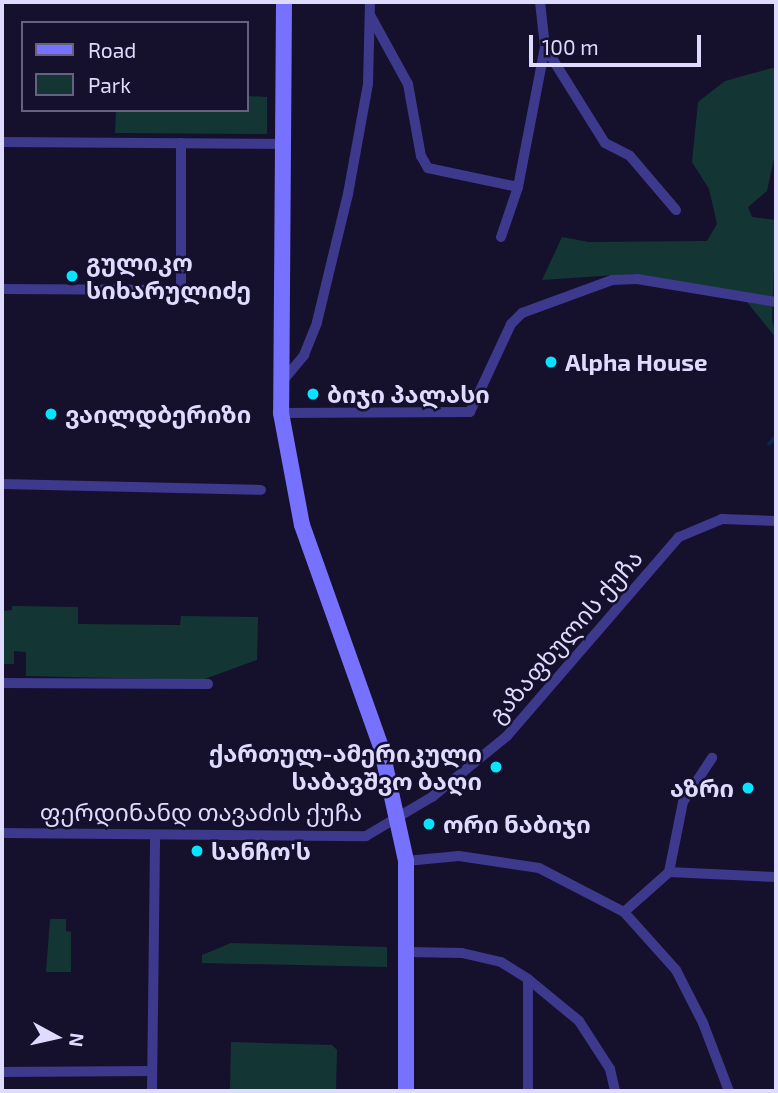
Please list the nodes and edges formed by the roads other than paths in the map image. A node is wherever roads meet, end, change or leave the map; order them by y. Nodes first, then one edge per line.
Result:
1 (284, 2) edge
2 (370, 2) edge
3 (540, 2) edge
4 (370, 15) junction
5 (545, 47) junction
6 (2, 142) edge
7 (181, 143) junction
8 (283, 144) junction
9 (518, 187) junction
10 (676, 210) dead end
11 (501, 237) dead end
12 (2, 289) edge
13 (776, 302) edge
14 (280, 384) junction
15 (281, 413) junction
16 (2, 484) edge
17 (261, 490) dead end
18 (776, 521) edge
19 (2, 683) edge
20 (208, 684) dead end
21 (712, 758) dead end
22 (397, 818) junction
23 (2, 833) edge
24 (155, 835) junction
25 (406, 861) junction
26 (669, 872) junction
27 (776, 877) edge
28 (624, 912) junction
29 (409, 952) junction
30 (528, 979) junction
31 (152, 1071) junction
32 (2, 1072) edge
33 (152, 1091) edge
34 (406, 1091) edge
35 (528, 1091) edge
36 (615, 1091) edge
37 (729, 1091) edge

1 - 8 main road
2 - 4 street
3 - 5 street
4 - 9 street
4 - 14 street
5 - 9 street
5 - 10 street
6 - 7 street
7 - 8 street
7 - 12 street
8 - 14 main road
9 - 11 street
13 - 15 street
14 - 15 main road
15 - 22 main road
16 - 17 street
18 - 22 street, გაზაფხულის ქუჩა
19 - 20 street
21 - 26 street
22 - 24 street, ფერდინანდ თავაძის ქუჩა
22 - 25 main road
23 - 24 street, ფერდინანდ თავაძის ქუჩა
24 - 31 street
25 - 28 street
25 - 29 main road
26 - 27 street
26 - 28 street
28 - 37 street
29 - 30 street
29 - 34 main road
30 - 35 street
30 - 36 street
31 - 32 street
31 - 33 street

